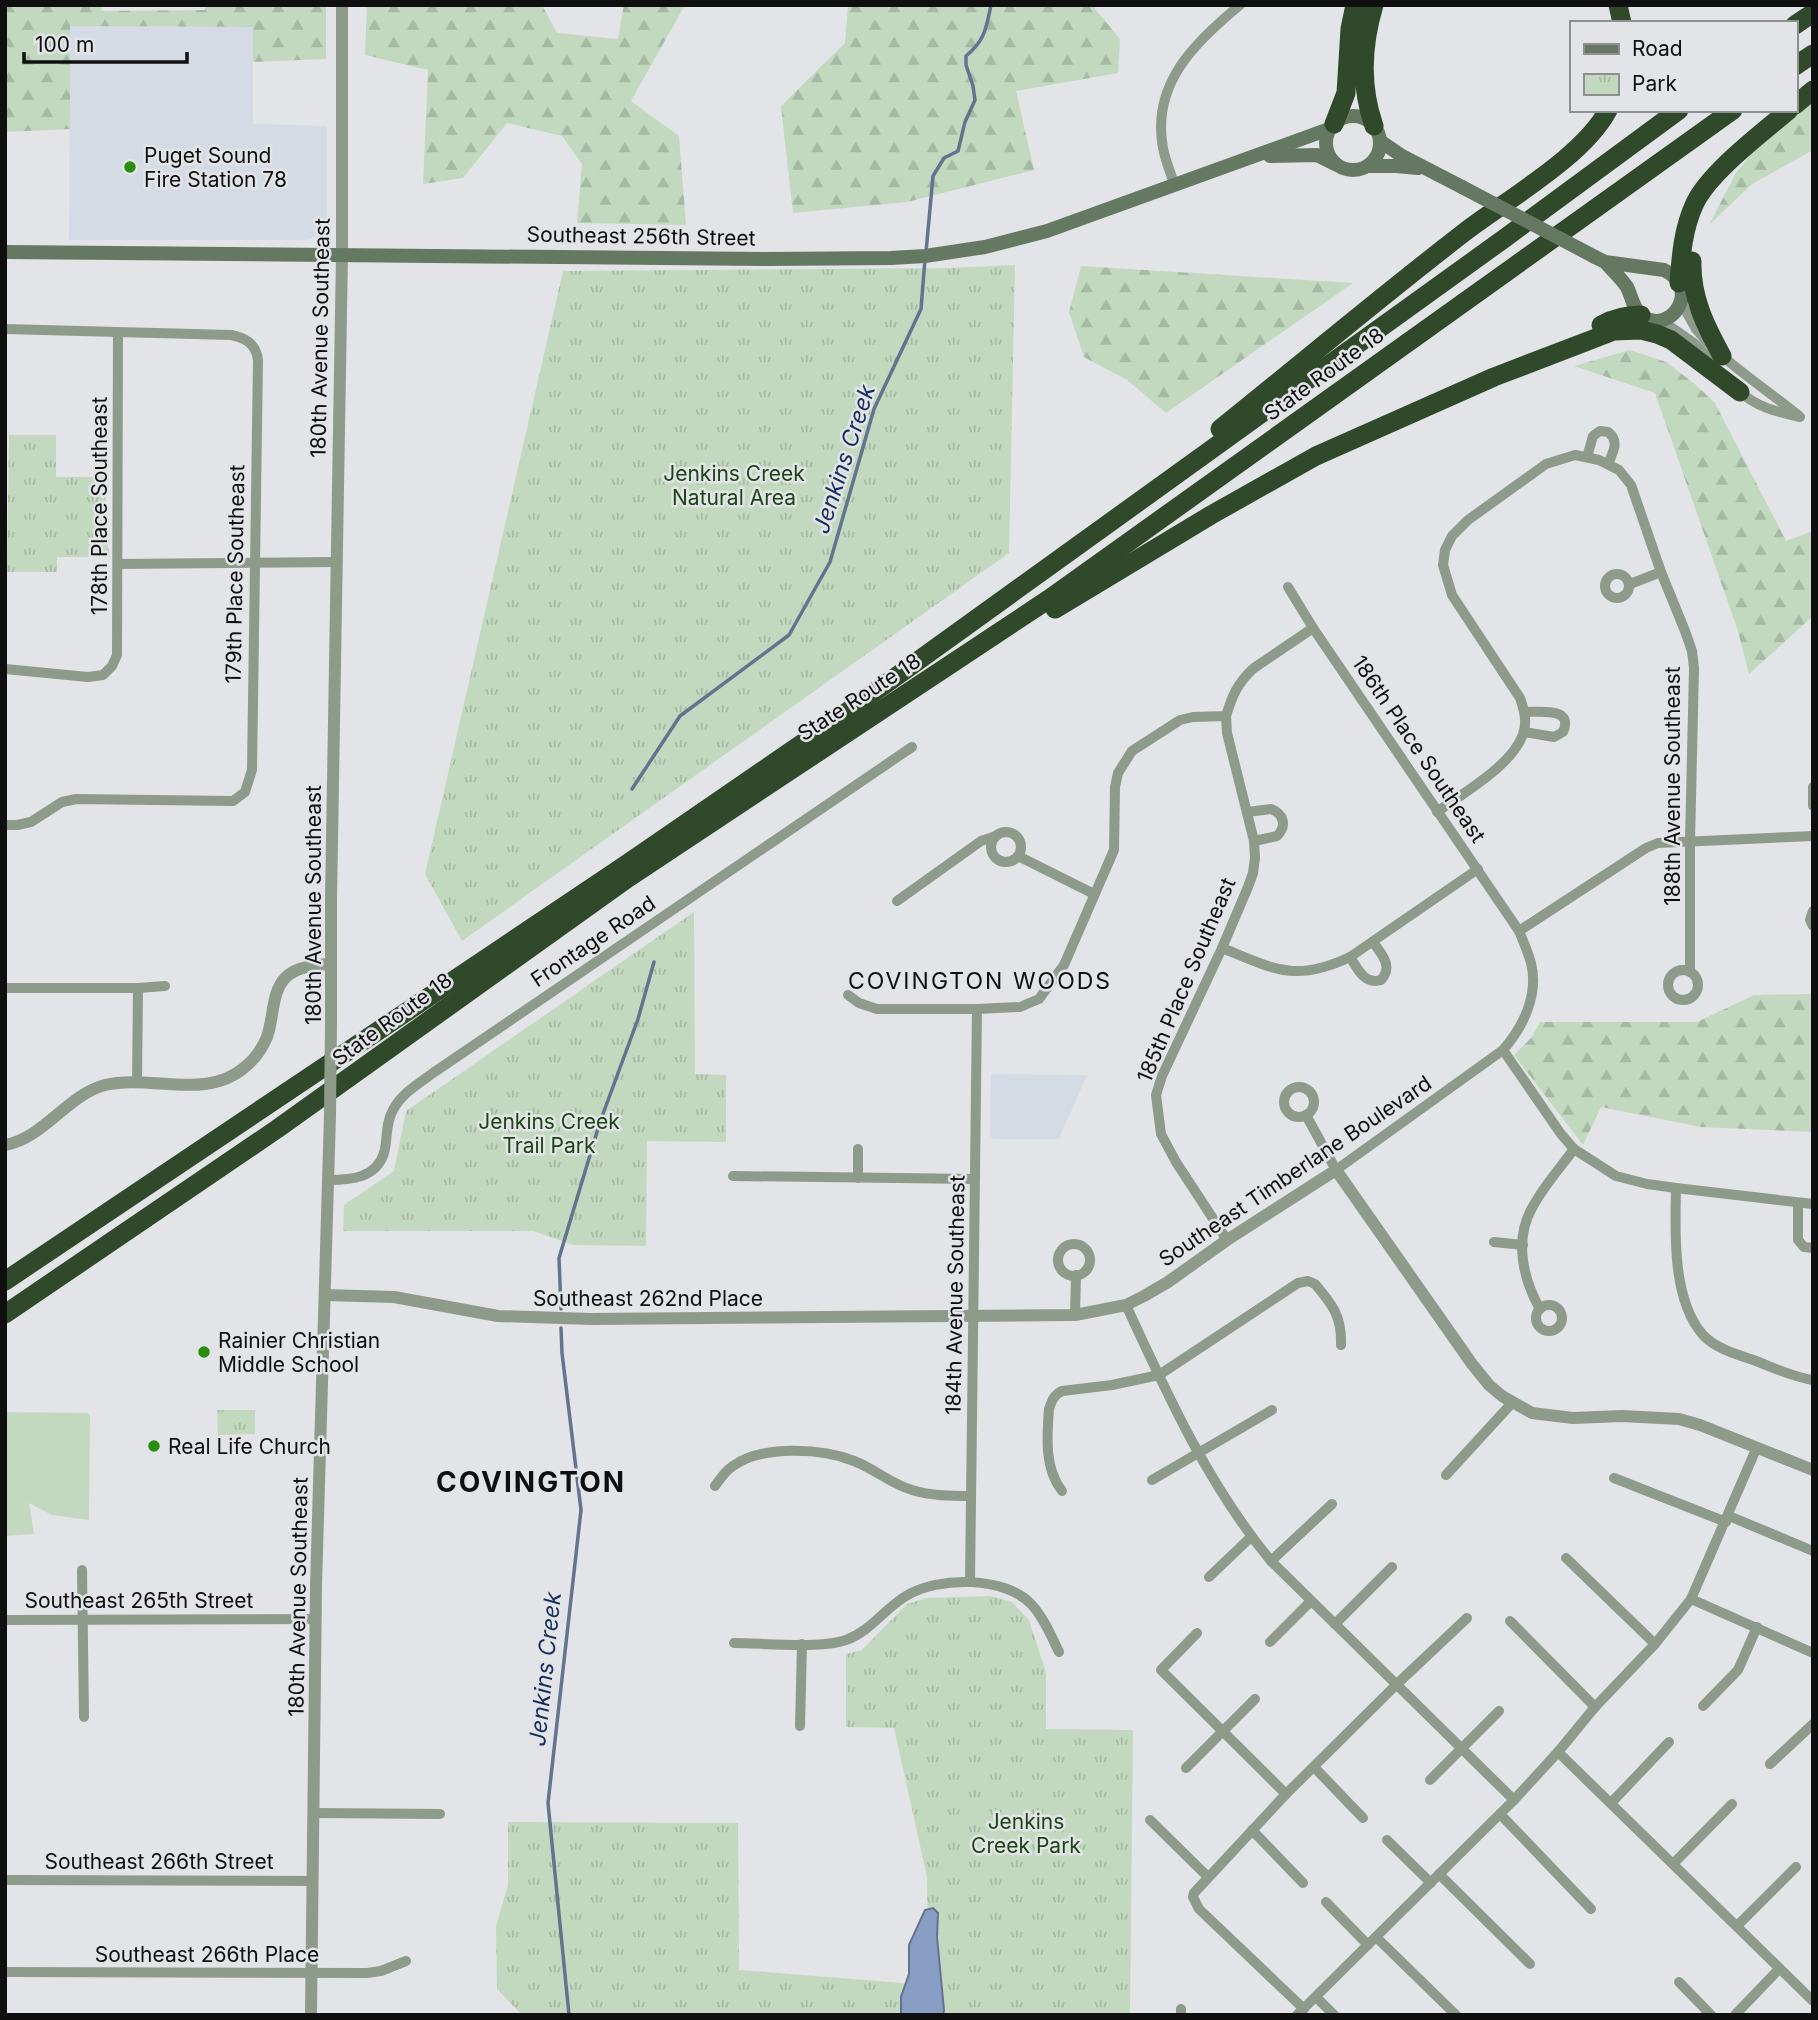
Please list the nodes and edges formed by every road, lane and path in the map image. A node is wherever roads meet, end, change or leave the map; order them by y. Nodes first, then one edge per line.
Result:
1 (342, 5) edge
2 (1240, 5) edge
3 (1355, 5) edge
4 (1374, 5) edge
5 (1813, 13) edge
6 (1797, 24) edge
7 (1813, 54) edge
8 (1797, 65) edge
9 (1813, 90) edge
10 (1797, 103) edge
11 (1607, 112) edge
12 (1676, 112) edge
13 (1730, 112) edge
14 (1787, 112) edge
15 (1331, 127) junction
16 (1377, 133) junction
17 (1261, 155) junction
18 (1731, 160) junction
19 (1335, 164) junction
20 (1368, 166) junction
21 (1430, 170) junction
22 (1174, 184) junction
23 (5, 252) edge
24 (342, 254) junction
25 (1600, 260) junction
26 (1679, 283) junction
27 (1682, 304) junction
28 (1641, 315) junction
29 (1661, 320) junction
30 (5, 329) edge
31 (118, 332) junction
32 (1722, 356) junction
33 (1494, 377) junction
34 (1740, 392) junction
35 (1587, 457) junction
36 (1603, 462) junction
37 (336, 562) junction
38 (254, 563) junction
39 (118, 564) junction
40 (1661, 572) junction
41 (1037, 575) junction
42 (1630, 584) dead end
43 (1288, 587) dead end
44 (1313, 628) junction
45 (5, 668) edge
46 (1525, 712) junction
47 (1226, 716) junction
48 (1525, 729) junction
49 (846, 733) junction
50 (912, 747) dead end
51 (1813, 787) edge
52 (1813, 806) edge
53 (1437, 811) junction
54 (1247, 812) junction
55 (5, 825) edge
56 (996, 836) junction
57 (1813, 836) edge
58 (674, 840) junction
59 (1254, 841) junction
60 (1690, 842) junction
61 (1018, 856) junction
62 (1478, 869) junction
63 (626, 872) junction
64 (1094, 894) junction
65 (897, 901) dead end
66 (1813, 911) edge
67 (1813, 926) edge
68 (1520, 931) junction
69 (1373, 942) junction
70 (1222, 948) junction
71 (1350, 957) junction
72 (331, 964) junction
73 (1690, 972) dead end
74 (165, 986) dead end
75 (5, 988) edge
76 (138, 988) junction
77 (848, 995) dead end
78 (977, 1009) junction
79 (1503, 1051) junction
80 (137, 1083) junction
81 (1306, 1115) dead end
82 (5, 1145) edge
83 (858, 1149) dead end
84 (1574, 1149) junction
85 (1336, 1170) junction
86 (733, 1176) dead end
87 (858, 1178) junction
88 (975, 1179) junction
89 (329, 1180) junction
90 (1676, 1188) junction
91 (1798, 1203) junction
92 (1813, 1204) edge
93 (1227, 1240) junction
94 (1494, 1242) dead end
95 (1523, 1245) junction
96 (1813, 1248) edge
97 (1076, 1275) dead end
98 (5, 1281) edge
99 (325, 1295) junction
100 (1125, 1306) junction
101 (1540, 1308) dead end
102 (5, 1314) edge
103 (974, 1314) junction
104 (1075, 1315) junction
105 (1341, 1345) dead end
106 (1158, 1375) junction
107 (1813, 1380) edge
108 (1512, 1403) junction
109 (1272, 1410) dead end
110 (1758, 1447) junction
111 (1198, 1453) junction
112 (1813, 1471) edge
113 (1446, 1475) dead end
114 (1614, 1478) dead end
115 (1152, 1480) dead end
116 (715, 1486) dead end
117 (1062, 1490) dead end
118 (971, 1496) junction
119 (1332, 1504) dead end
120 (1728, 1519) junction
121 (1251, 1537) junction
122 (1813, 1551) edge
123 (1566, 1558) dead end
124 (1271, 1561) junction
125 (1392, 1567) dead end
126 (82, 1570) dead end
127 (1209, 1577) dead end
128 (970, 1582) junction
129 (1691, 1599) junction
130 (1311, 1601) junction
131 (1467, 1618) dead end
132 (83, 1619) junction
133 (316, 1619) junction
134 (5, 1620) edge
135 (1510, 1621) dead end
136 (1335, 1623) junction
137 (1757, 1628) junction
138 (1196, 1633) dead end
139 (1270, 1642) dead end
140 (734, 1643) dead end
141 (802, 1644) junction
142 (1655, 1644) junction
143 (1059, 1652) dead end
144 (1813, 1653) edge
145 (1396, 1684) junction
146 (1255, 1699) dead end
147 (1703, 1706) dead end
148 (1595, 1707) junction
149 (1499, 1711) dead end
150 (83, 1717) dead end
151 (1813, 1724) edge
152 (800, 1726) dead end
153 (1223, 1731) junction
154 (1669, 1742) dead end
155 (1462, 1748) junction
156 (1558, 1752) junction
157 (1770, 1764) dead end
158 (1186, 1768) dead end
159 (1314, 1768) junction
160 (1430, 1780) dead end
161 (1286, 1794) junction
162 (1514, 1800) junction
163 (1611, 1803) junction
164 (1732, 1804) dead end
165 (314, 1814) junction
166 (440, 1814) dead end
167 (1500, 1814) junction
168 (1363, 1818) dead end
169 (1150, 1820) dead end
170 (1252, 1830) junction
171 (1387, 1840) dead end
172 (1673, 1864) junction
173 (1796, 1867) dead end
174 (1439, 1874) junction
175 (1207, 1876) junction
176 (5, 1880) edge
177 (313, 1881) junction
178 (1303, 1883) dead end
179 (1431, 1883) junction
180 (1326, 1902) dead end
181 (1591, 1909) dead end
182 (1737, 1926) junction
183 (1372, 1941) junction
184 (406, 1961) dead end
185 (1530, 1964) dead end
186 (1779, 1969) junction
187 (5, 1972) edge
188 (312, 1973) junction
189 (1679, 1982) dead end
190 (1316, 1997) junction
191 (1813, 2001) edge
192 (1301, 2012) edge
193 (311, 2015) edge
194 (1334, 2015) edge
195 (1456, 2015) edge
196 (1711, 2015) edge
197 (1735, 2015) edge

1 - 24 street, 180th Avenue Southeast
2 - 22 street
3 - 15 highway
4 - 16 highway
5 - 6 highway
7 - 8 highway
9 - 10 highway
11 - 41 highway
12 - 41 highway, State Route 18
13 - 49 highway, State Route 18
14 - 18 highway
15 - 16 main road
15 - 17 main road, Southeast 256th Street
15 - 19 main road
16 - 20 main road
16 - 21 main road
17 - 19 main road, Southeast 256th Street
17 - 22 main road, Southeast 256th Street
18 - 26 highway
18 - 32 highway
19 - 20 main road
20 - 21 main road
21 - 25 main road, bridge
22 - 24 main road, Southeast 256th Street
23 - 24 main road, Southeast 256th Street
24 - 37 street, 180th Avenue Southeast
25 - 26 main road
25 - 28 main road
26 - 27 main road
27 - 29 main road
27 - 32 street
28 - 29 main road
28 - 33 highway
29 - 34 street
30 - 31 street
31 - 38 street, 179th Place Southeast
31 - 39 street, 178th Place Southeast
32 - 34 street
33 - 34 highway
33 - 49 highway
35 - 36 street
35 - 36 street
35 - 46 street
36 - 40 street, 188th Avenue Southeast
37 - 38 street
37 - 72 street, 180th Avenue Southeast
38 - 39 street
38 - 55 street, 179th Place Southeast
39 - 45 street, 178th Place Southeast
40 - 42 street
40 - 60 street, 188th Avenue Southeast
41 - 58 highway, State Route 18
43 - 44 street, 186th Place Southeast
44 - 47 street
44 - 53 street, 186th Place Southeast
46 - 48 street
46 - 48 street
47 - 54 street, 185th Place Southeast
47 - 64 street
48 - 53 street
49 - 58 highway, State Route 18
50 - 89 street, Frontage Road
51 - 52 street
53 - 62 street, 186th Place Southeast
54 - 59 street, 185th Place Southeast
54 - 59 street
56 - 61 street
56 - 61 street
56 - 65 street
57 - 60 street
58 - 63 highway, State Route 18
59 - 70 street, 185th Place Southeast
60 - 68 street
60 - 73 street, 188th Avenue Southeast
61 - 64 street
62 - 68 street, 186th Place Southeast
62 - 69 street
63 - 98 highway, State Route 18
63 - 102 highway, State Route 18
64 - 78 street
66 - 67 street
68 - 79 street, Southeast Timberlane Boulevard
69 - 71 street
69 - 71 street
70 - 71 street
70 - 93 street, 185th Place Southeast
72 - 80 street
72 - 89 street, 180th Avenue Southeast, bridge
74 - 76 street
75 - 76 street
76 - 80 street
77 - 78 street
78 - 88 street, 184th Avenue Southeast
79 - 84 street
79 - 85 street, Southeast Timberlane Boulevard
80 - 82 street
81 - 85 street
83 - 87 street
84 - 90 street
84 - 95 street
85 - 93 street, Southeast Timberlane Boulevard
85 - 108 street
86 - 87 street
87 - 88 street
88 - 103 street, 184th Avenue Southeast
89 - 99 street, 180th Avenue Southeast
90 - 91 street
90 - 107 street
91 - 92 street
91 - 96 street
93 - 100 street, Southeast Timberlane Boulevard
94 - 95 street
95 - 101 street
97 - 104 street
99 - 103 street, Southeast 262nd Place
99 - 133 street, 180th Avenue Southeast
100 - 104 street, Southeast Timberlane Boulevard
100 - 106 street
103 - 104 street, Southeast Timberlane Boulevard
103 - 118 street, 184th Avenue Southeast
105 - 106 street
106 - 111 street
106 - 117 street
108 - 110 street
108 - 113 street
109 - 111 street
110 - 112 street
110 - 120 street
111 - 115 street
111 - 121 street
114 - 120 street
116 - 118 street
118 - 128 street, 184th Avenue Southeast
119 - 124 street
120 - 122 street
120 - 129 street
121 - 124 street
121 - 127 street
123 - 142 street
124 - 130 street
125 - 136 street
126 - 132 street
128 - 141 street
128 - 143 street
129 - 137 street
129 - 142 street
130 - 136 street
130 - 139 street
131 - 145 street
132 - 133 street, Southeast 265th Street
132 - 134 street, Southeast 265th Street
132 - 150 street
133 - 165 street, 180th Avenue Southeast
135 - 148 street
136 - 145 street
137 - 144 street
137 - 147 street
138 - 153 street
140 - 141 street
141 - 152 street
142 - 148 street
145 - 155 street
145 - 159 street
146 - 153 street
148 - 156 street
149 - 155 street
151 - 157 street
153 - 158 street
153 - 161 street
154 - 163 street
155 - 160 street
155 - 162 street
156 - 162 street
156 - 163 street
159 - 161 street
159 - 168 street
161 - 170 street
162 - 167 street
163 - 172 street
164 - 172 street
165 - 166 street
165 - 177 street, 180th Avenue Southeast
167 - 174 street
167 - 181 street
169 - 175 street
170 - 175 street
170 - 178 street
171 - 179 street
172 - 182 street
173 - 182 street
174 - 179 street
174 - 185 street
175 - 192 street
176 - 177 street, Southeast 266th Street
177 - 188 street, 180th Avenue Southeast
179 - 183 street
180 - 183 street
182 - 186 street
183 - 190 street
183 - 195 street
184 - 188 street, Southeast 266th Place
186 - 191 street
186 - 197 street
187 - 188 street, Southeast 266th Place
188 - 193 street, 180th Avenue Southeast
189 - 196 street
190 - 192 street
190 - 194 street

